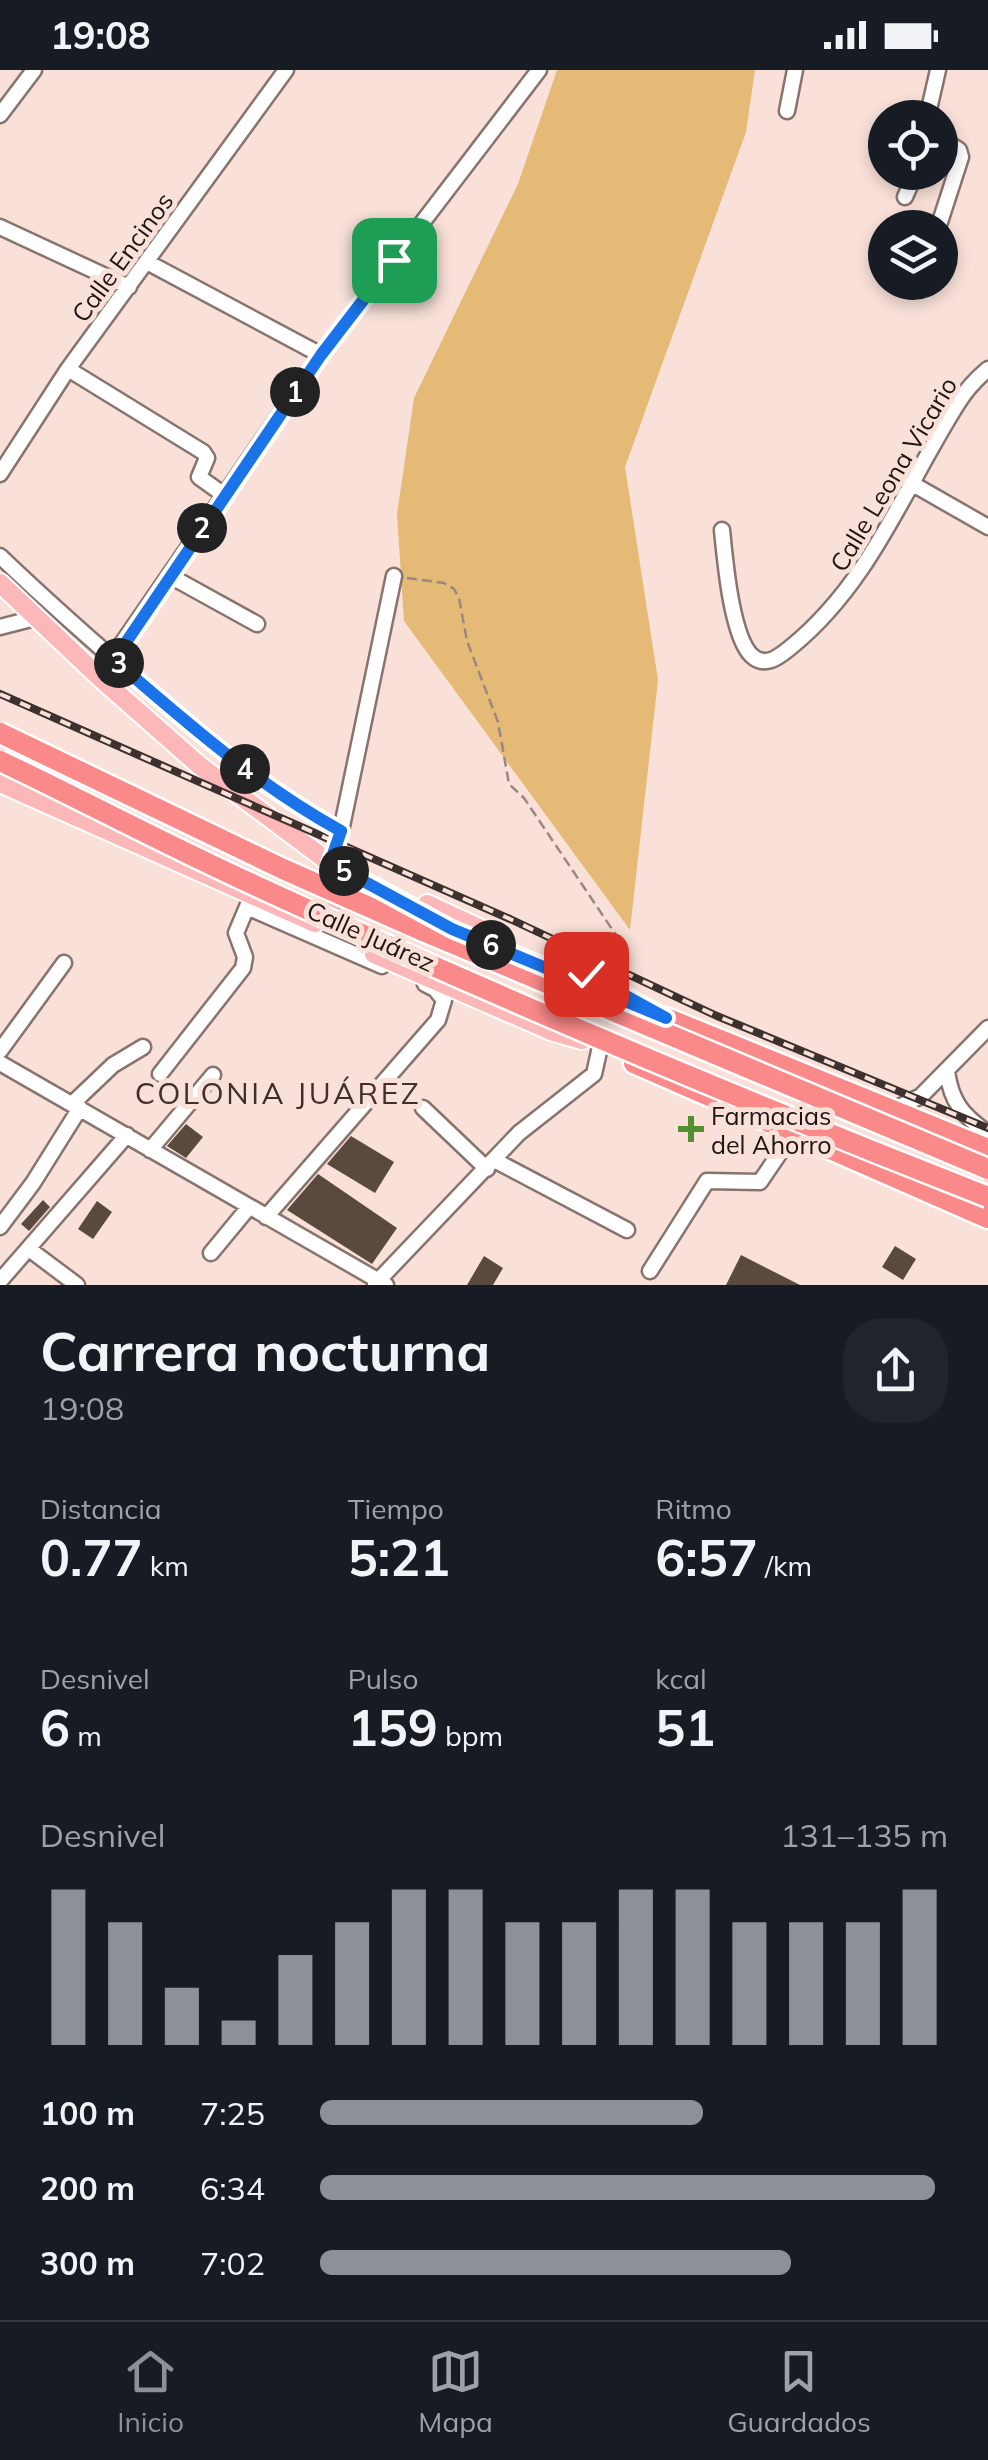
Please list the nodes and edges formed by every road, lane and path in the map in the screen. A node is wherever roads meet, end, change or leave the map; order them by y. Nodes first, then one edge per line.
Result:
1 (34, 70) edge
2 (286, 70) edge
3 (539, 70) edge
4 (795, 70) edge
5 (938, 70) edge
6 (931, 100) edge
7 (787, 111) dead end
8 (0, 115) edge
9 (908, 190) edge
10 (905, 197) dead end
11 (0, 227) edge
12 (148, 262) junction
13 (128, 287) junction
14 (321, 355) junction
15 (68, 370) junction
16 (988, 370) edge
17 (0, 474) edge
18 (911, 483) junction
19 (224, 495) junction
20 (988, 527) edge
21 (722, 530) dead end
22 (0, 556) edge
23 (170, 576) junction
24 (394, 576) joint
25 (0, 583) edge
26 (35, 618) junction
27 (257, 624) dead end
28 (0, 627) edge
29 (114, 660) junction
30 (99, 678) junction
31 (0, 733) edge
32 (0, 762) edge
33 (0, 783) edge
34 (341, 831) junction
35 (330, 863) junction
36 (405, 894) dead end
37 (249, 901) junction
38 (374, 954) tunnel mouth
39 (64, 962) dead end
40 (644, 996) dead end
41 (666, 1018) junction
42 (988, 1028) edge
43 (591, 1044) junction
44 (143, 1047) dead end
45 (0, 1051) edge
46 (0, 1063) edge
47 (947, 1071) junction
48 (160, 1074) dead end
49 (213, 1075) dead end
50 (76, 1106) junction
51 (423, 1108) dead end
52 (891, 1110) junction
53 (988, 1133) edge
54 (792, 1134) junction
55 (128, 1135) junction
56 (988, 1149) edge
57 (150, 1150) junction
58 (492, 1165) junction
59 (988, 1170) edge
60 (988, 1196) edge
61 (248, 1207) junction
62 (266, 1217) junction
63 (988, 1218) edge
64 (0, 1227) edge
65 (627, 1230) dead end
66 (29, 1249) junction
67 (212, 1253) dead end
68 (650, 1271) dead end
69 (0, 1282) edge
70 (379, 1283) edge
71 (73, 1284) edge

1 - 8 street
2 - 12 street, Calle Encinos
3 - 14 street
4 - 7 street
5 - 6 street
9 - 10 street
11 - 13 street
12 - 13 street, Calle Encinos
12 - 14 street
13 - 15 street, Calle Encinos
14 - 19 street
15 - 17 street, Calle Encinos
15 - 19 street
16 - 18 street, Calle Leona Vicario
18 - 20 street
18 - 21 street, Calle Leona Vicario
19 - 23 street
22 - 29 street
23 - 27 street
23 - 29 street
24 - 34 street
24 - 40 path
25 - 26 main road
26 - 28 street
26 - 30 main road
29 - 30 street
29 - 34 street
30 - 35 main road
31 - 59 highway, bridge
32 - 60 highway, bridge
33 - 37 main road
34 - 35 street
35 - 41 main road
36 - 41 main road
37 - 43 main road
37 - 48 street
37 - 62 street, Calle Juárez
38 - 43 main road
39 - 45 street
41 - 52 highway
42 - 47 street
43 - 54 highway
43 - 58 street
44 - 50 street
46 - 50 street
47 - 52 street
47 - 53 street
49 - 57 street
50 - 55 street
50 - 64 street
51 - 58 street
52 - 56 highway
54 - 63 highway
54 - 68 street
55 - 57 street
55 - 66 street
57 - 61 street
58 - 65 street
58 - 70 street
61 - 62 street
61 - 67 street
62 - 70 street
66 - 69 street
66 - 71 street

